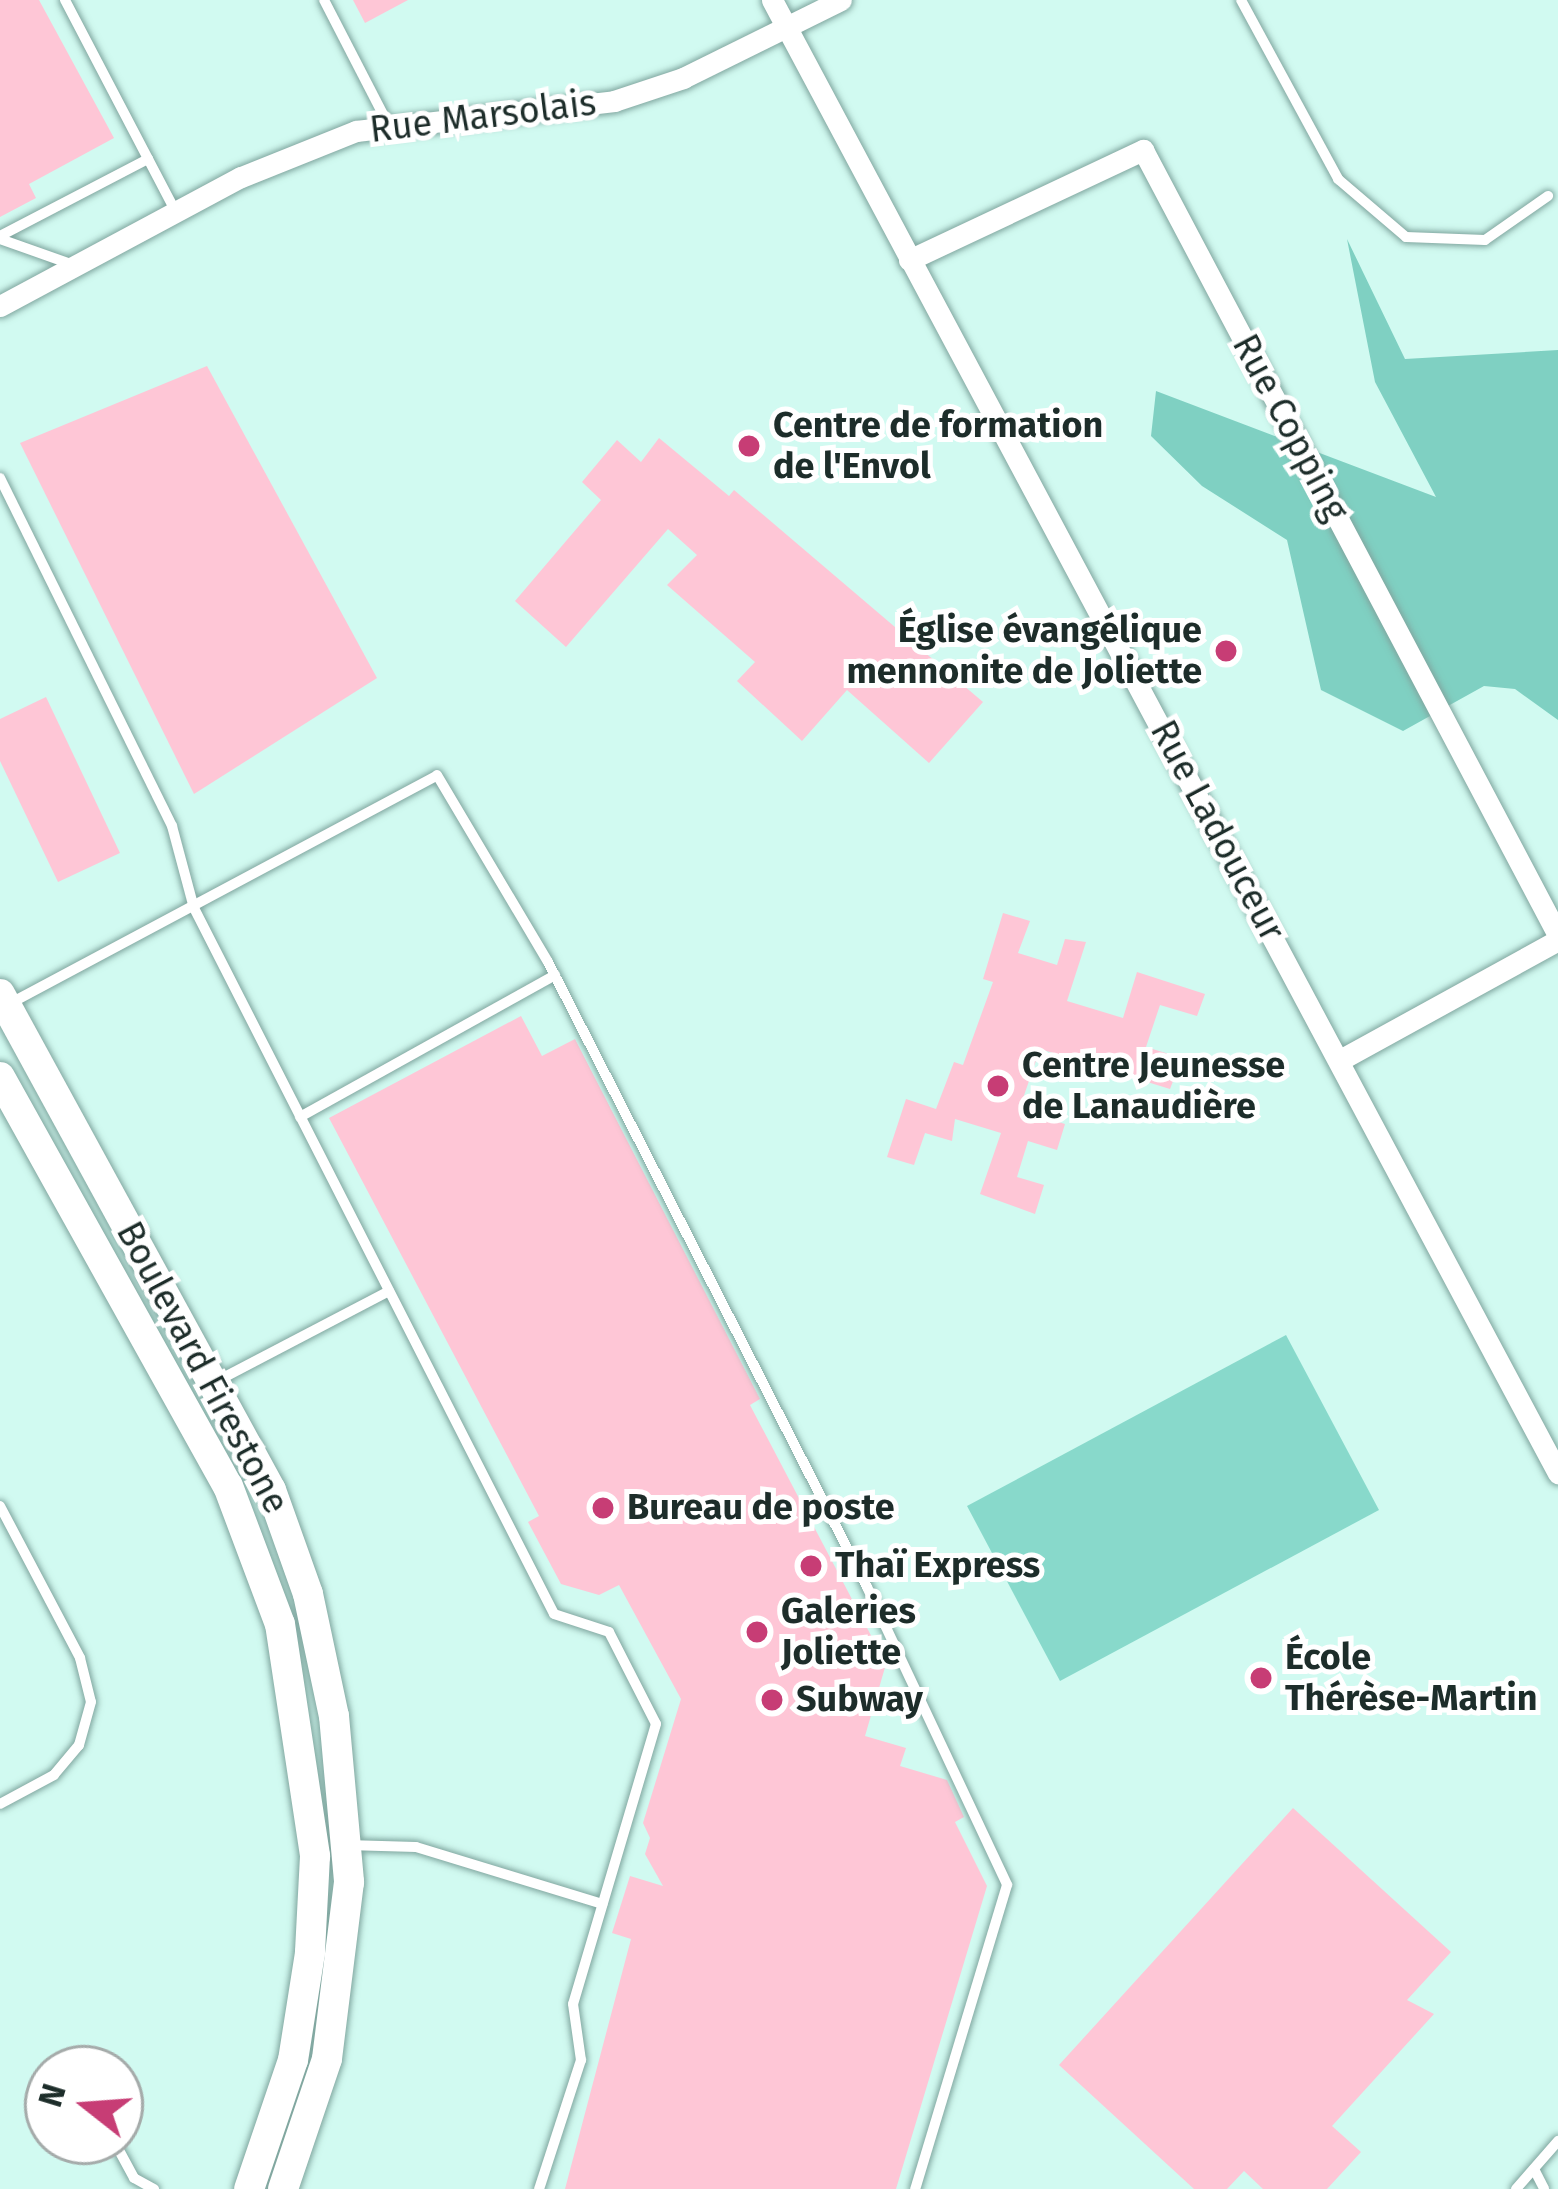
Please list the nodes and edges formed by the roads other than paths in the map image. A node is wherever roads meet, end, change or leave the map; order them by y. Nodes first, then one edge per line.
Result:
1 (65, 0) edge
2 (324, 0) edge
3 (772, 0) edge
4 (842, 0) edge
5 (1241, 0) edge
6 (786, 27) junction
7 (389, 126) junction
8 (148, 159) junction
9 (1548, 196) dead end
10 (176, 212) junction
11 (0, 237) edge
12 (909, 260) junction
13 (76, 266) junction
14 (0, 306) edge
15 (0, 478) edge
16 (13, 505) junction
17 (0, 512) edge
18 (194, 908) junction
19 (1558, 937) edge
20 (555, 975) junction
21 (2, 1002) edge
22 (1340, 1060) junction
23 (0, 1077) edge
24 (301, 1117) junction
25 (389, 1291) junction
26 (214, 1382) junction
27 (1558, 1473) edge
28 (0, 1506) edge
29 (0, 1804) edge
30 (347, 1845) junction
31 (314, 1846) junction
32 (602, 1904) junction
33 (1558, 2141) edge
34 (127, 2165) edge
35 (1534, 2169) junction
36 (154, 2189) edge
37 (249, 2189) edge
38 (283, 2189) edge
39 (538, 2189) edge
40 (915, 2189) edge
41 (1516, 2189) edge
42 (1544, 2189) edge

1 - 8 lane
2 - 7 lane
3 - 6 street, Rue Ladouceur
4 - 6 street, Rue Marsolais
5 - 9 lane
6 - 7 street, Rue Marsolais
6 - 12 street, Rue Ladouceur
7 - 10 street, Rue Marsolais
8 - 10 lane
8 - 11 lane
10 - 13 street, Rue Marsolais
11 - 13 lane
12 - 19 street, Rue Copping
12 - 22 street, Rue Ladouceur
13 - 14 street, Rue Marsolais
15 - 16 lane
16 - 17 lane
16 - 18 lane
18 - 20 lane
18 - 21 lane
18 - 24 lane
19 - 22 street
20 - 24 lane
20 - 40 lane
21 - 26 main road, Boulevard Firestone
22 - 27 street, Rue Ladouceur
23 - 31 main road, Boulevard Firestone
24 - 25 lane
25 - 26 lane
25 - 32 lane
26 - 30 main road, Boulevard Firestone
28 - 29 lane
30 - 31 lane
30 - 32 lane
30 - 38 main road, Boulevard Firestone
31 - 37 main road, Boulevard Firestone
32 - 39 lane
33 - 35 lane
34 - 36 lane
35 - 41 lane
35 - 42 lane

